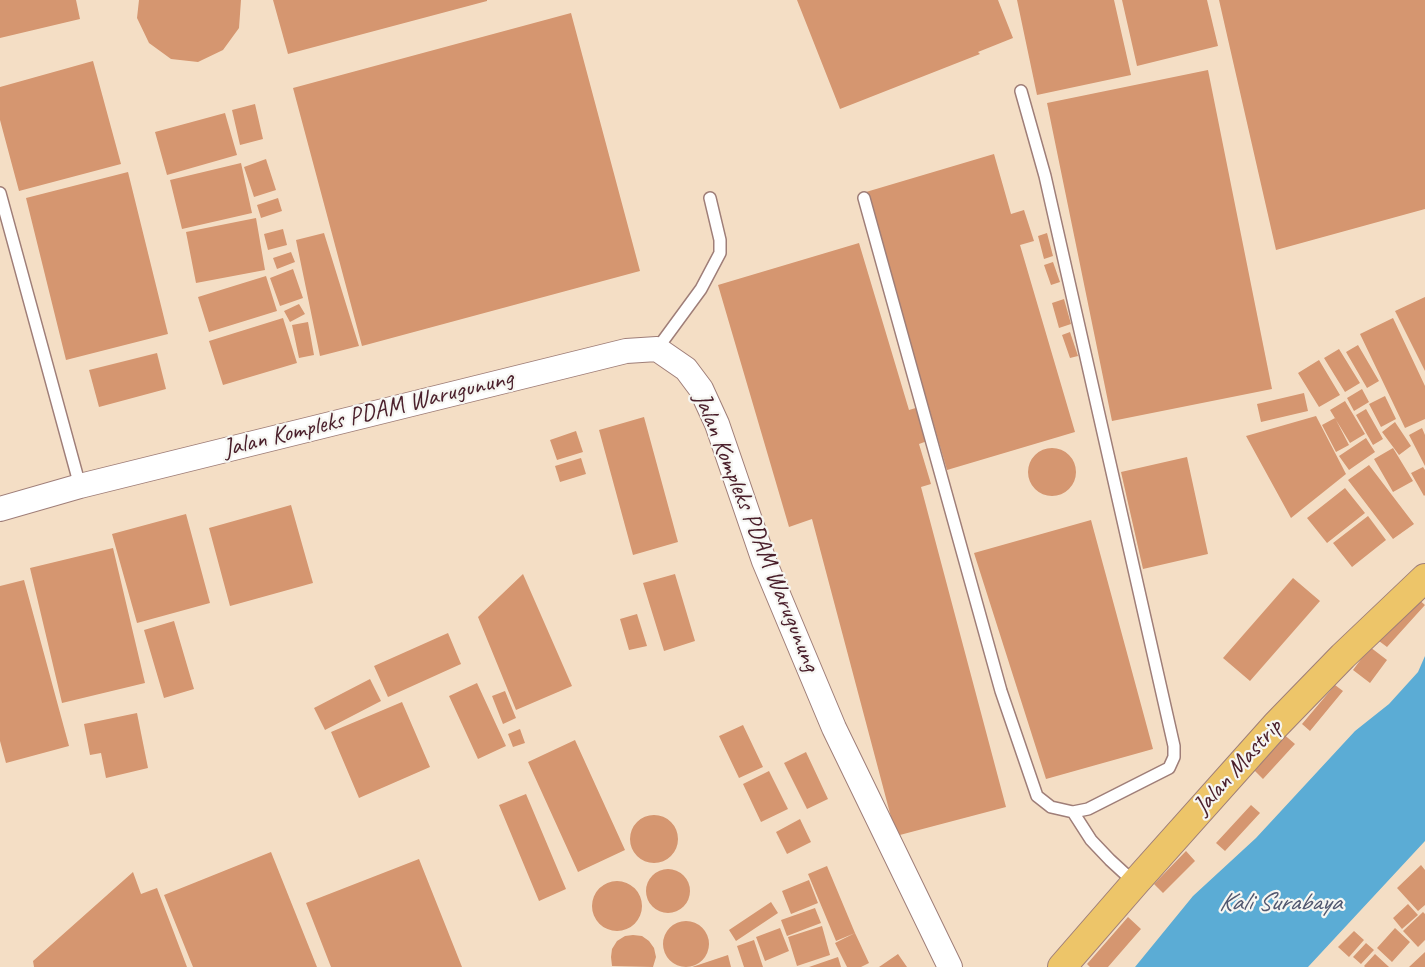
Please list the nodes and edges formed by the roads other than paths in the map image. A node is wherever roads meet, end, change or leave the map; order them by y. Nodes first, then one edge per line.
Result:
1 (1021, 91) dead end
2 (0, 193) edge
3 (710, 198) dead end
4 (864, 198) dead end
5 (656, 348) junction
6 (80, 486) junction
7 (0, 508) edge
8 (1425, 578) edge
9 (1073, 812) junction
10 (1135, 882) junction
11 (950, 967) edge
12 (1062, 967) edge

1 - 9 lane
2 - 6 lane
3 - 5 lane
4 - 9 lane
5 - 6 street, Jalan Kompleks PDAM Warugunung
5 - 11 street, Jalan Kompleks PDAM Warugunung
6 - 7 street, Jalan Kompleks PDAM Warugunung
8 - 10 main road, Jalan Mastrip
9 - 10 lane
10 - 12 main road, Jalan Mastrip

